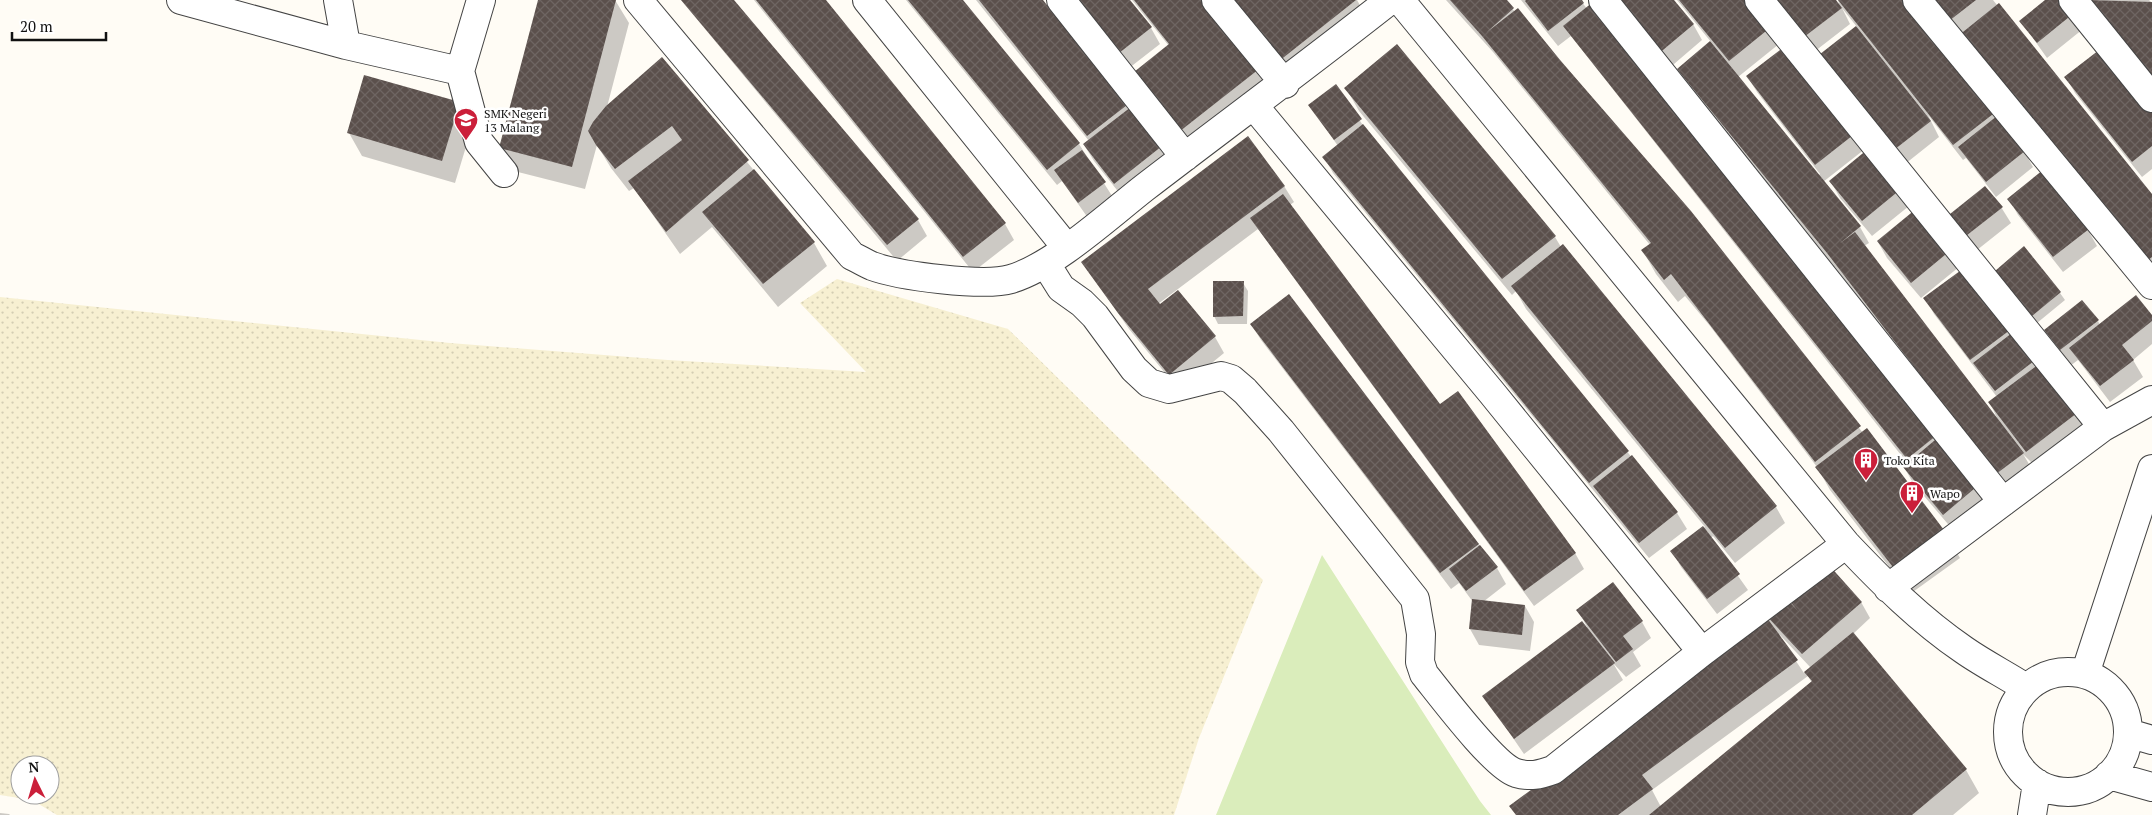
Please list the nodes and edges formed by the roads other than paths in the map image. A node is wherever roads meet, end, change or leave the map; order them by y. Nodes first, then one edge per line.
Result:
1 (181, 0) edge
2 (338, 0) edge
3 (482, 0) edge
4 (638, 0) edge
5 (867, 0) edge
6 (1061, 0) edge
7 (1216, 0) edge
8 (1390, 0) edge
9 (1400, 0) edge
10 (1603, 0) edge
11 (1759, 0) edge
12 (1917, 0) edge
13 (2073, 0) edge
14 (346, 45) junction
15 (460, 71) junction
16 (1285, 84) junction
17 (2152, 98) edge
18 (1254, 106) junction
19 (1185, 157) junction
20 (504, 173) dead end
21 (1056, 256) junction
22 (2152, 285) edge
23 (2152, 400) edge
24 (2103, 427) junction
25 (2152, 469) edge
26 (2003, 502) junction
27 (1846, 544) junction
28 (1888, 588) junction
29 (1702, 652) junction
30 (2085, 674) junction
31 (2026, 688) junction
32 (2140, 736) edge
33 (2109, 775) junction
34 (2037, 783) junction
35 (2152, 787) edge
36 (2032, 815) edge

1 - 14 street
2 - 14 street
3 - 15 street
4 - 21 street
5 - 21 street
6 - 19 street
7 - 16 street
8 - 16 street
9 - 27 street
10 - 26 street
11 - 24 street
12 - 22 street
13 - 17 street
14 - 15 street
15 - 20 street
16 - 18 street
18 - 19 street
18 - 29 street
19 - 21 street
21 - 29 street
23 - 24 street
24 - 26 street
25 - 30 street
26 - 28 street
27 - 28 street
27 - 29 street
28 - 31 street
30 - 31 street
30 - 32 street
31 - 34 street
32 - 33 street
33 - 34 street
33 - 35 street
34 - 36 street

